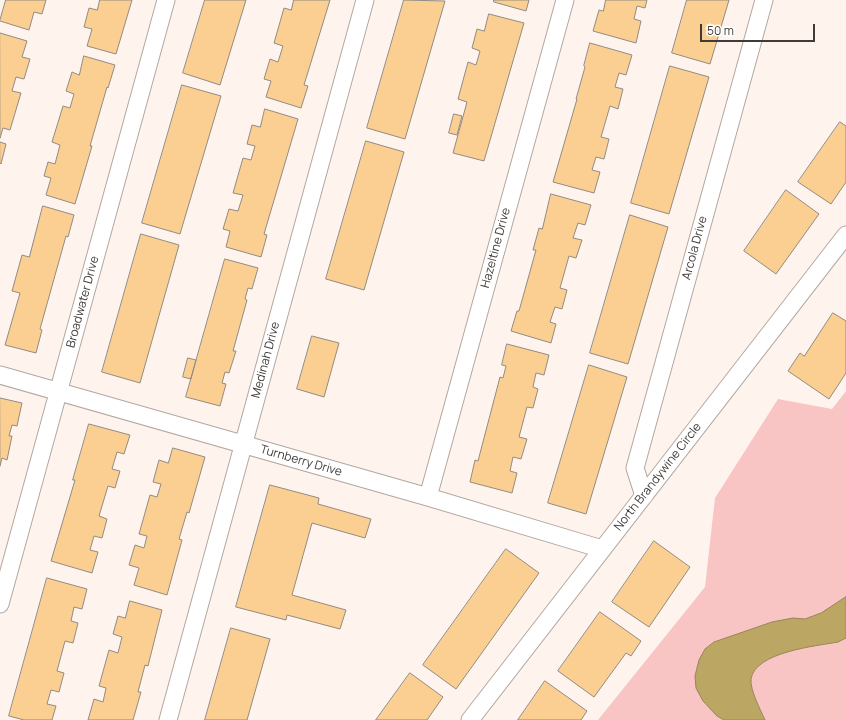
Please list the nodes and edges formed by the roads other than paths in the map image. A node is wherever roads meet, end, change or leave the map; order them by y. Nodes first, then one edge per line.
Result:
1 (166, 0) edge
2 (365, 0) edge
3 (565, 0) edge
4 (764, 0) edge
5 (846, 235) edge
6 (0, 375) edge
7 (58, 392) junction
8 (243, 445) junction
9 (644, 496) junction
10 (428, 497) junction
11 (602, 549) junction
12 (0, 604) edge
13 (168, 720) edge
14 (470, 720) edge

1 - 7 street, Broadwater Drive
2 - 8 street, Medinah Drive
3 - 10 street, Hazeltine Drive
4 - 9 street, Arcola Drive
5 - 9 street, North Brandywine Circle
6 - 7 street, Turnberry Drive
7 - 8 street, Turnberry Drive
7 - 12 street, Broadwater Drive
8 - 10 street, Turnberry Drive
8 - 13 street, Medinah Drive
9 - 11 street, North Brandywine Circle
10 - 11 street, Turnberry Drive
11 - 14 street, North Brandywine Circle

